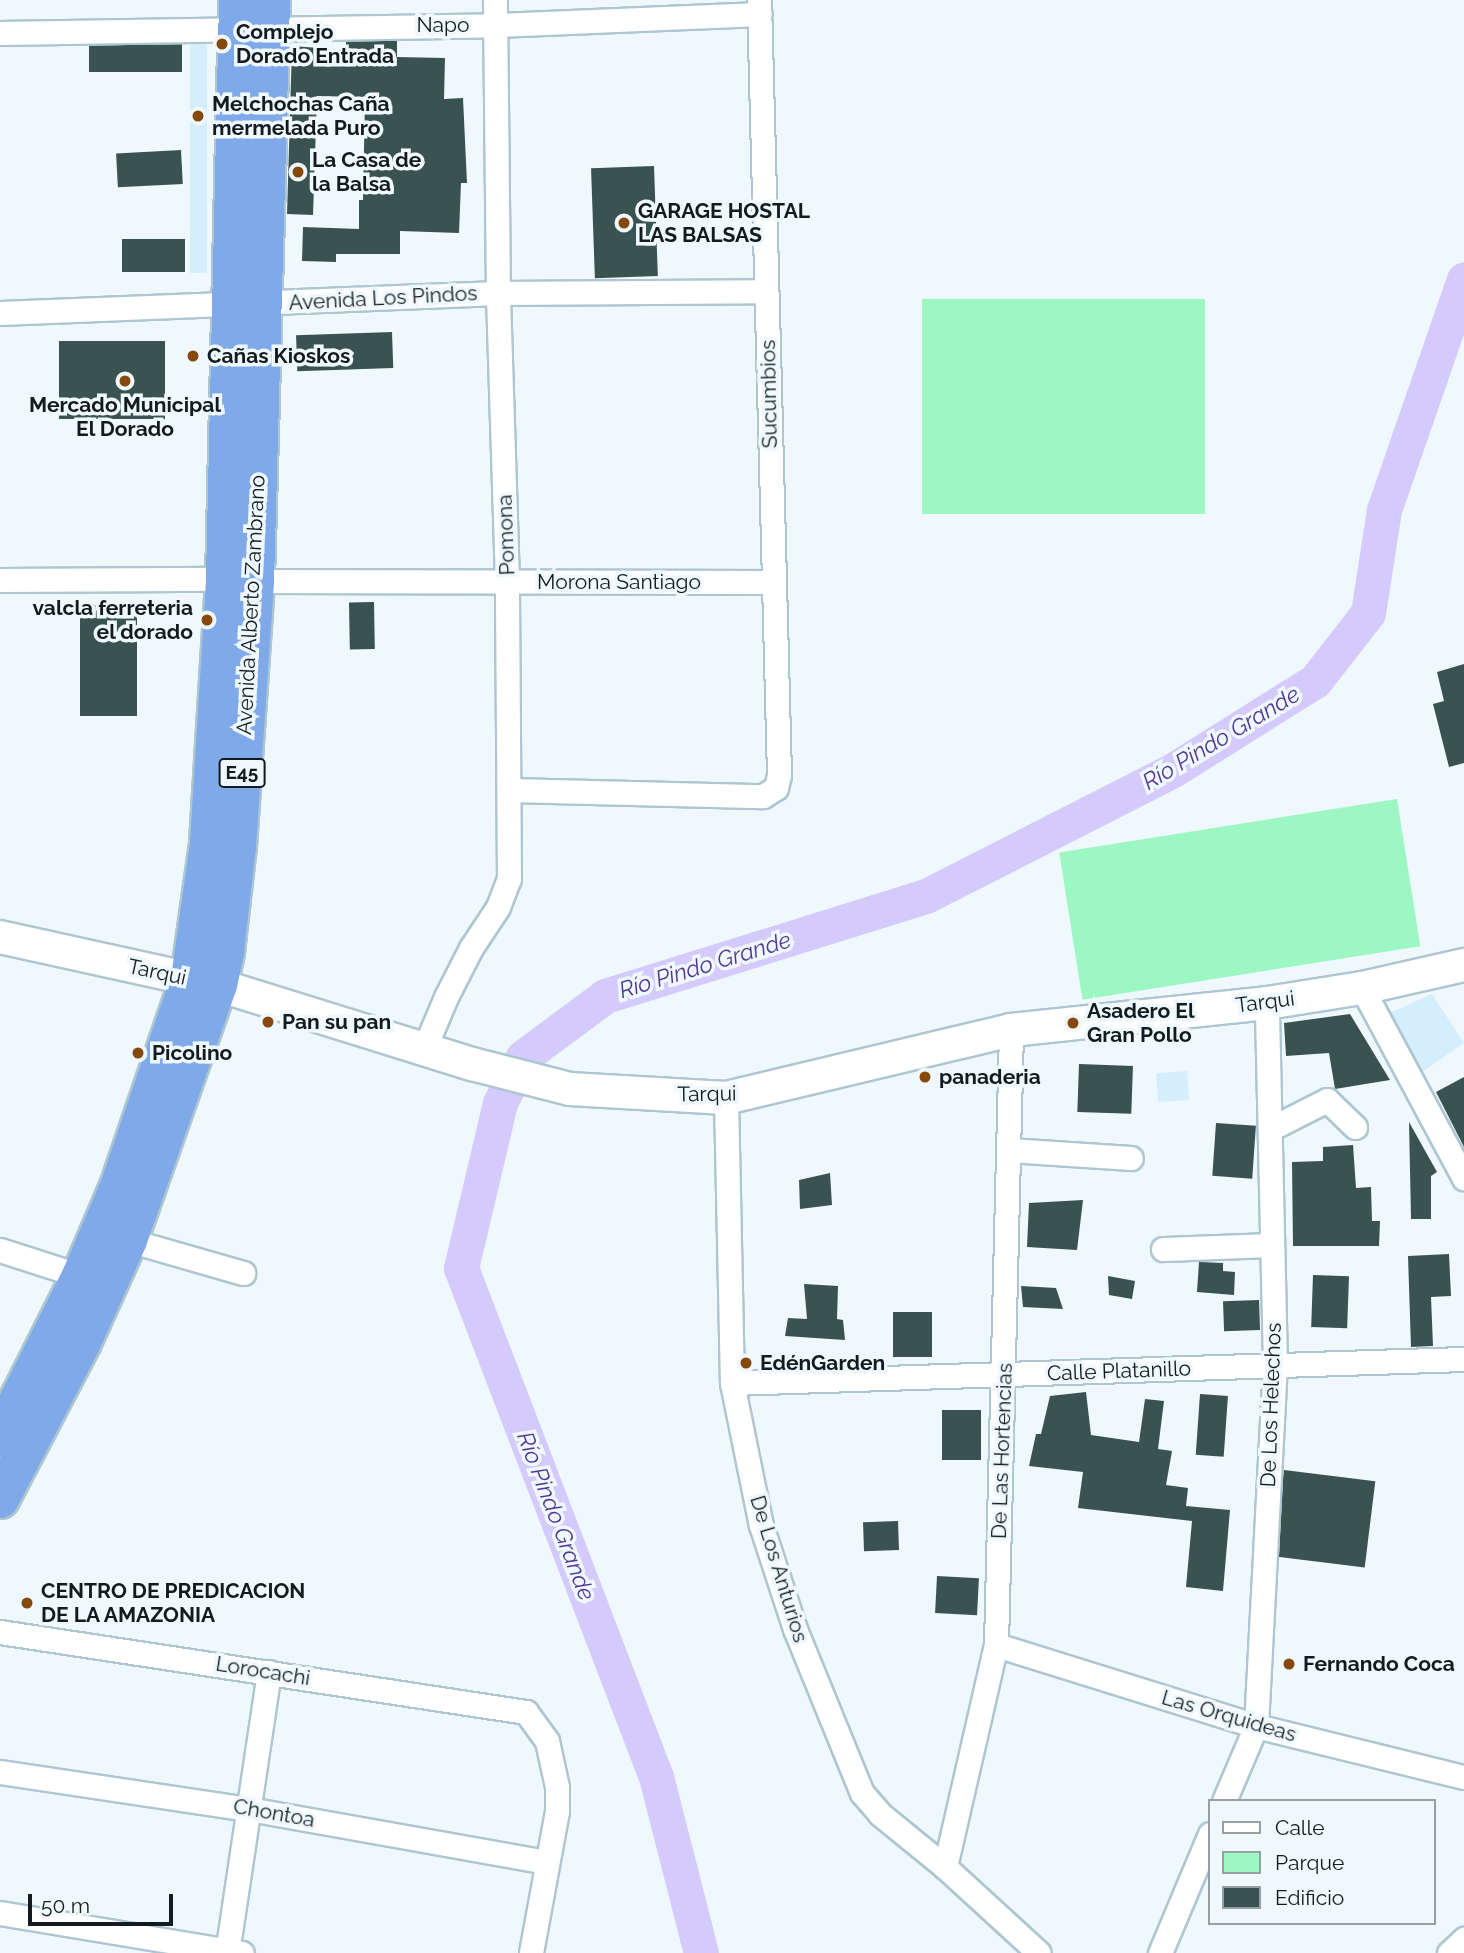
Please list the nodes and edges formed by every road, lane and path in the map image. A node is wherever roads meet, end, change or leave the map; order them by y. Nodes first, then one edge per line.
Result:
1 (495, 0) edge
2 (760, 7) edge
3 (254, 13) edge
4 (496, 24) junction
5 (0, 33) edge
6 (766, 291) junction
7 (498, 293) junction
8 (247, 303) junction
9 (0, 313) edge
10 (0, 580) edge
11 (240, 580) junction
12 (507, 582) junction
13 (773, 582) junction
14 (510, 790) junction
15 (0, 937) edge
16 (1464, 965) edge
17 (204, 982) junction
18 (1362, 988) junction
19 (1267, 1003) junction
20 (1011, 1030) junction
21 (424, 1049) junction
22 (726, 1097) junction
23 (1355, 1128) dead end
24 (1270, 1129) junction
25 (1009, 1150) junction
26 (1130, 1158) dead end
27 (1464, 1178) edge
28 (128, 1240) junction
29 (1272, 1245) junction
30 (1163, 1249) dead end
31 (0, 1250) edge
32 (243, 1273) dead end
33 (81, 1276) junction
34 (1464, 1359) edge
35 (1275, 1365) junction
36 (1005, 1374) junction
37 (732, 1383) junction
38 (6, 1414) edge
39 (0, 1499) edge
40 (0, 1632) edge
41 (996, 1645) junction
42 (269, 1672) junction
43 (1256, 1726) junction
44 (0, 1772) edge
45 (1464, 1777) edge
46 (1225, 1799) edge
47 (249, 1808) junction
48 (1208, 1839) edge
49 (546, 1862) junction
50 (945, 1867) junction
51 (0, 1913) edge
52 (1464, 1939) edge
53 (232, 1952) edge
54 (531, 1953) edge
55 (1039, 1953) edge
56 (1160, 1953) edge
57 (1449, 1953) edge

1 - 4 street, Pomona
2 - 4 street, Napo
2 - 6 street, Sucumbios
3 - 4 street, Napo
3 - 5 street, Napo
3 - 8 highway, Avenida Alberto Zambrano / E45
4 - 7 street, Pomona
6 - 7 street, Avenida Los Pindos
6 - 13 street, Sucumbios
7 - 8 street, Avenida Los Pindos
7 - 12 street, Pomona
8 - 9 street, Avenida Los Pindos
8 - 11 highway, Avenida Alberto Zambrano / E45
10 - 11 street, Morona Santiago
11 - 12 street, Morona Santiago
11 - 17 highway, Avenida Alberto Zambrano / E45
12 - 13 street, Morona Santiago
12 - 14 street, Pomona
13 - 14 street, Sucumbios
14 - 21 street, Pomona
15 - 17 street, Tarqui
16 - 18 street, Tarqui
17 - 21 street, Tarqui
17 - 28 highway, Avenida Alberto Zambrano / E45
17 - 33 highway, Avenida Alberto Zambrano / E45
18 - 19 street, Tarqui
18 - 27 street
19 - 20 street, Tarqui
19 - 24 street, De Los Helechos
20 - 22 street, Tarqui
20 - 25 street, De Las Hortencias
21 - 22 street, Tarqui
22 - 37 street, De Los Anturios
23 - 24 street
24 - 29 street, De Los Helechos
25 - 26 street
25 - 36 street, De Las Hortencias
28 - 32 street
28 - 39 highway, Avenida Alberto Zambrano / E45
29 - 30 street
29 - 35 street, De Los Helechos
31 - 33 street
33 - 38 highway, Avenida Alberto Zambrano / E45
34 - 35 street, Calle Platanillo
35 - 36 street, Calle Platanillo
35 - 43 street, De Los Helechos
36 - 37 street, Calle Platanillo
36 - 41 street, De Las Hortencias
37 - 50 street, De Los Anturios
40 - 42 street, Lorocachi
41 - 43 street, Las Orquideas
41 - 50 street, De Las Hortencias
42 - 47 street
42 - 49 street, Lorocachi
43 - 45 street, Las Orquideas
43 - 46 street, De Los Helechos
44 - 47 street, Chontoa
47 - 49 street, Chontoa
47 - 53 street
48 - 56 street
49 - 54 street
50 - 55 street, De Los Anturios
51 - 53 street
52 - 57 street

